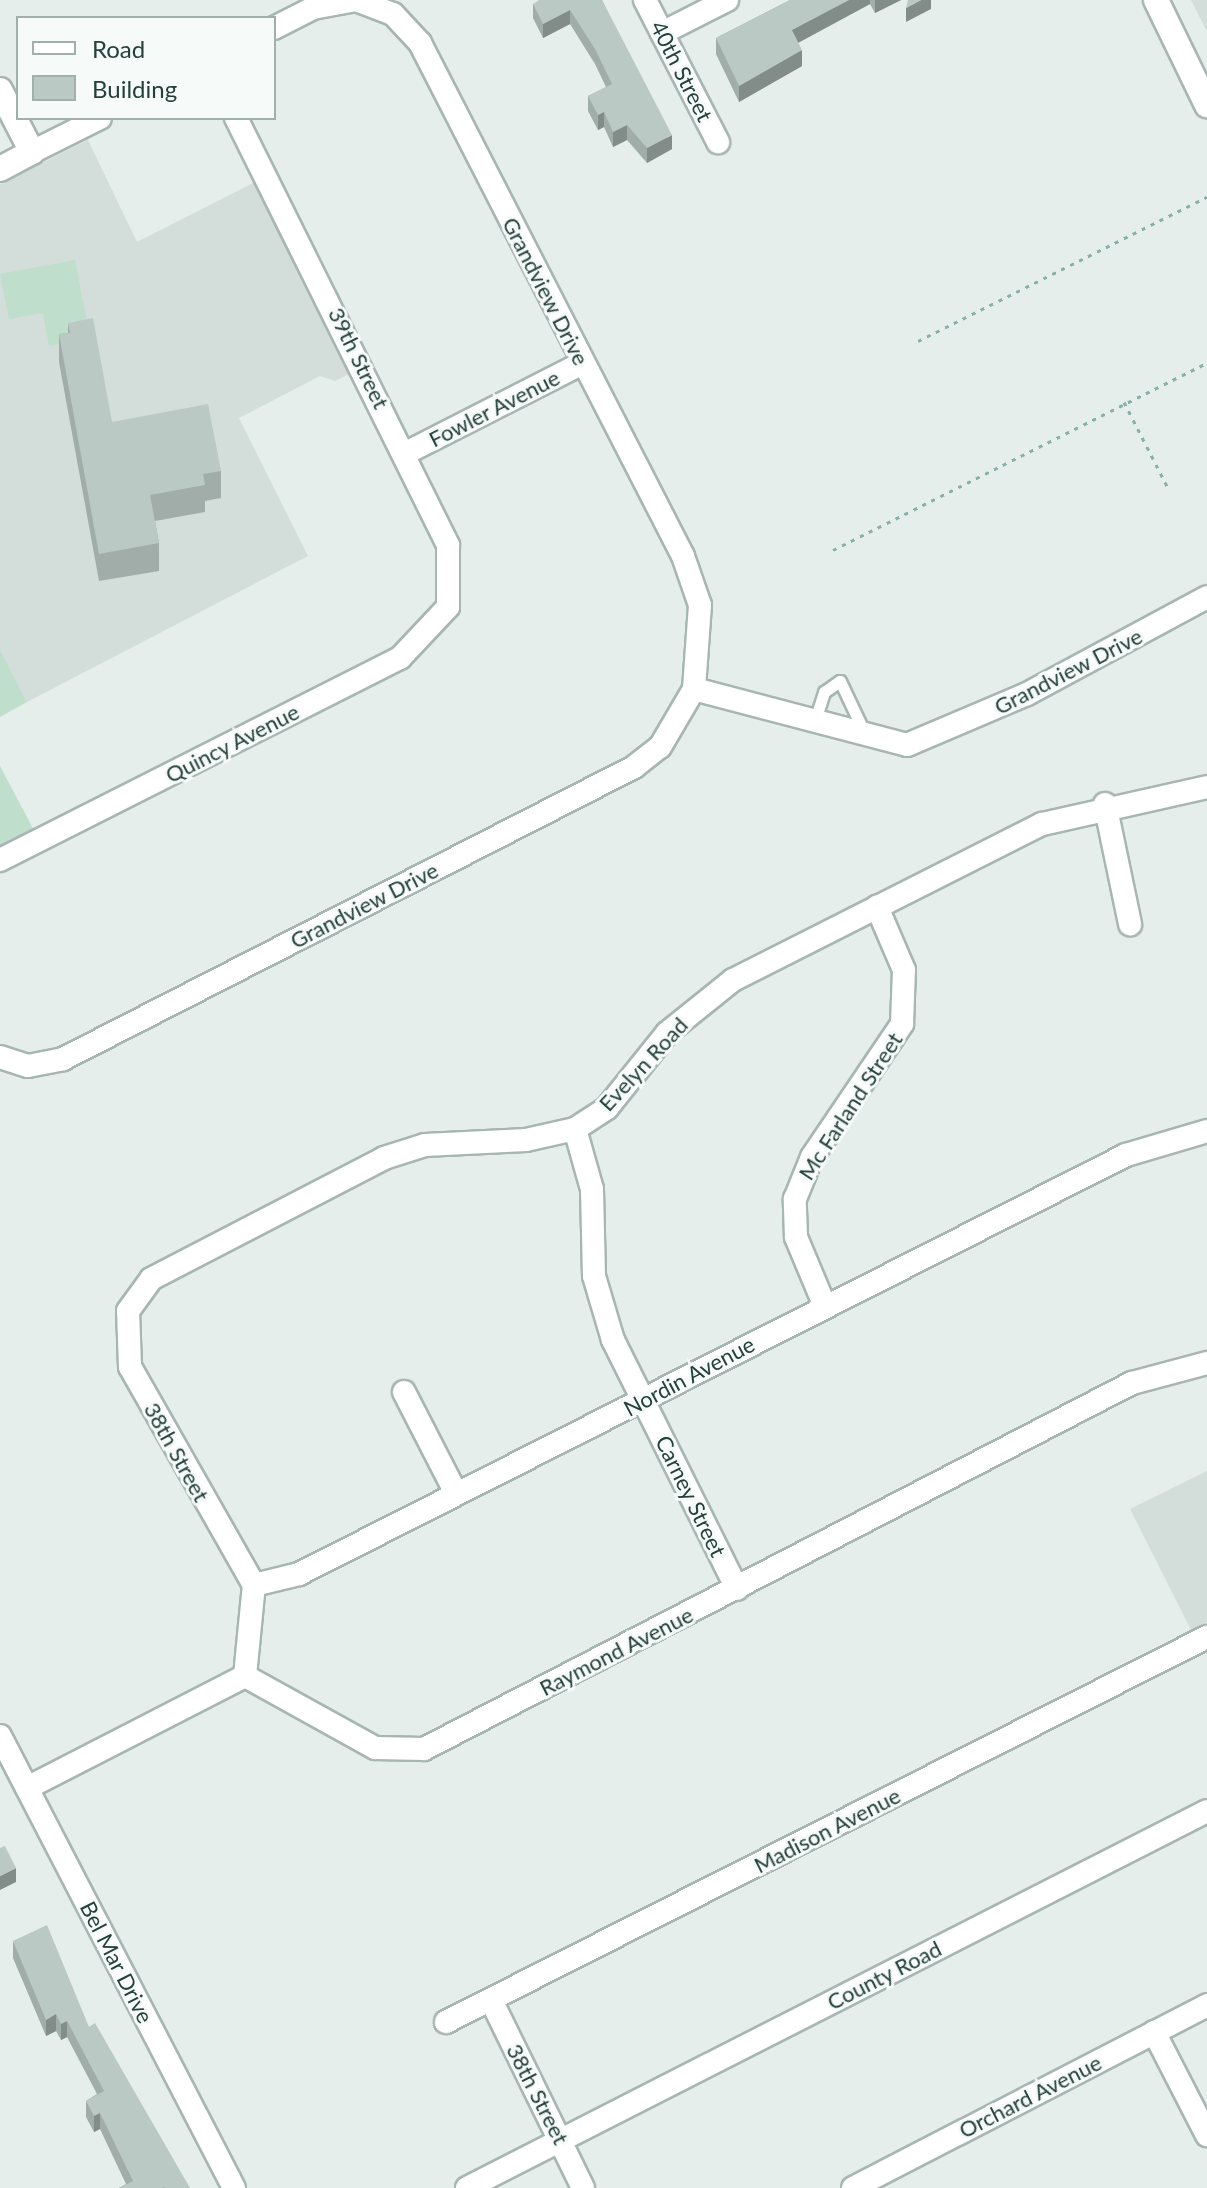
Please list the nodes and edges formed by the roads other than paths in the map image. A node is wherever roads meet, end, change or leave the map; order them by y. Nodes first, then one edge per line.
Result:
1 (645, 0) edge
2 (727, 0) edge
3 (1156, 0) edge
4 (276, 27) edge
5 (662, 33) junction
6 (0, 90) edge
7 (1207, 105) edge
8 (96, 120) edge
9 (237, 120) edge
10 (718, 142) dead end
11 (32, 152) junction
12 (0, 169) edge
13 (583, 363) junction
14 (406, 453) junction
15 (1207, 597) edge
16 (448, 607) joint
17 (694, 689) junction
18 (814, 723) junction
19 (867, 739) junction
20 (1207, 787) edge
21 (1105, 804) junction
22 (0, 860) edge
23 (877, 907) junction
24 (1130, 924) dead end
25 (0, 1057) edge
26 (575, 1129) junction
27 (1207, 1131) edge
28 (824, 1304) junction
29 (128, 1311) joint
30 (1207, 1363) edge
31 (404, 1392) dead end
32 (644, 1401) junction
33 (456, 1493) junction
34 (254, 1585) junction
35 (737, 1589) junction
36 (1207, 1637) edge
37 (245, 1676) junction
38 (0, 1736) edge
39 (27, 1788) junction
40 (1207, 1811) edge
41 (491, 2000) junction
42 (1207, 2005) edge
43 (446, 2022) dead end
44 (1154, 2032) junction
45 (1207, 2135) edge
46 (561, 2140) junction
47 (234, 2188) edge
48 (467, 2188) edge
49 (583, 2188) edge
50 (853, 2188) edge

1 - 5 street, 40th Street
2 - 5 street
3 - 7 main road
4 - 13 street, Grandview Drive
5 - 10 street, 40th Street
6 - 11 main road
8 - 11 street
9 - 14 street, 39th Street
11 - 12 main road
13 - 14 street, Fowler Avenue
13 - 17 street, Grandview Drive
14 - 16 street, 39th Street
15 - 19 street, Grandview Drive
16 - 22 street, Quincy Avenue
17 - 18 street, Grandview Drive
17 - 25 street, Grandview Drive
18 - 19 street, Grandview Drive
18 - 19 lane
20 - 21 street, Evelyn Road
21 - 23 street, Evelyn Road
21 - 24 street
23 - 26 street, Evelyn Road
23 - 28 street, Mc Farland Street
26 - 29 street, Evelyn Road
26 - 32 street, Carney Street
27 - 28 street, Nordin Avenue
28 - 32 street, Nordin Avenue
29 - 34 street, 38th Street
30 - 35 street, Raymond Avenue
31 - 33 street
32 - 33 street, Nordin Avenue
32 - 35 street, Carney Street
33 - 34 street, Nordin Avenue
34 - 37 street
35 - 37 street, Raymond Avenue
36 - 41 street, Madison Avenue
37 - 39 street
38 - 39 street, Bel Mar Drive
39 - 47 street, Bel Mar Drive
40 - 46 street, County Road
41 - 43 street, Madison Avenue
41 - 46 street, 38th Street
42 - 44 street, Orchard Avenue
44 - 45 street
44 - 50 street, Orchard Avenue
46 - 48 street
46 - 49 street, 38th Street

